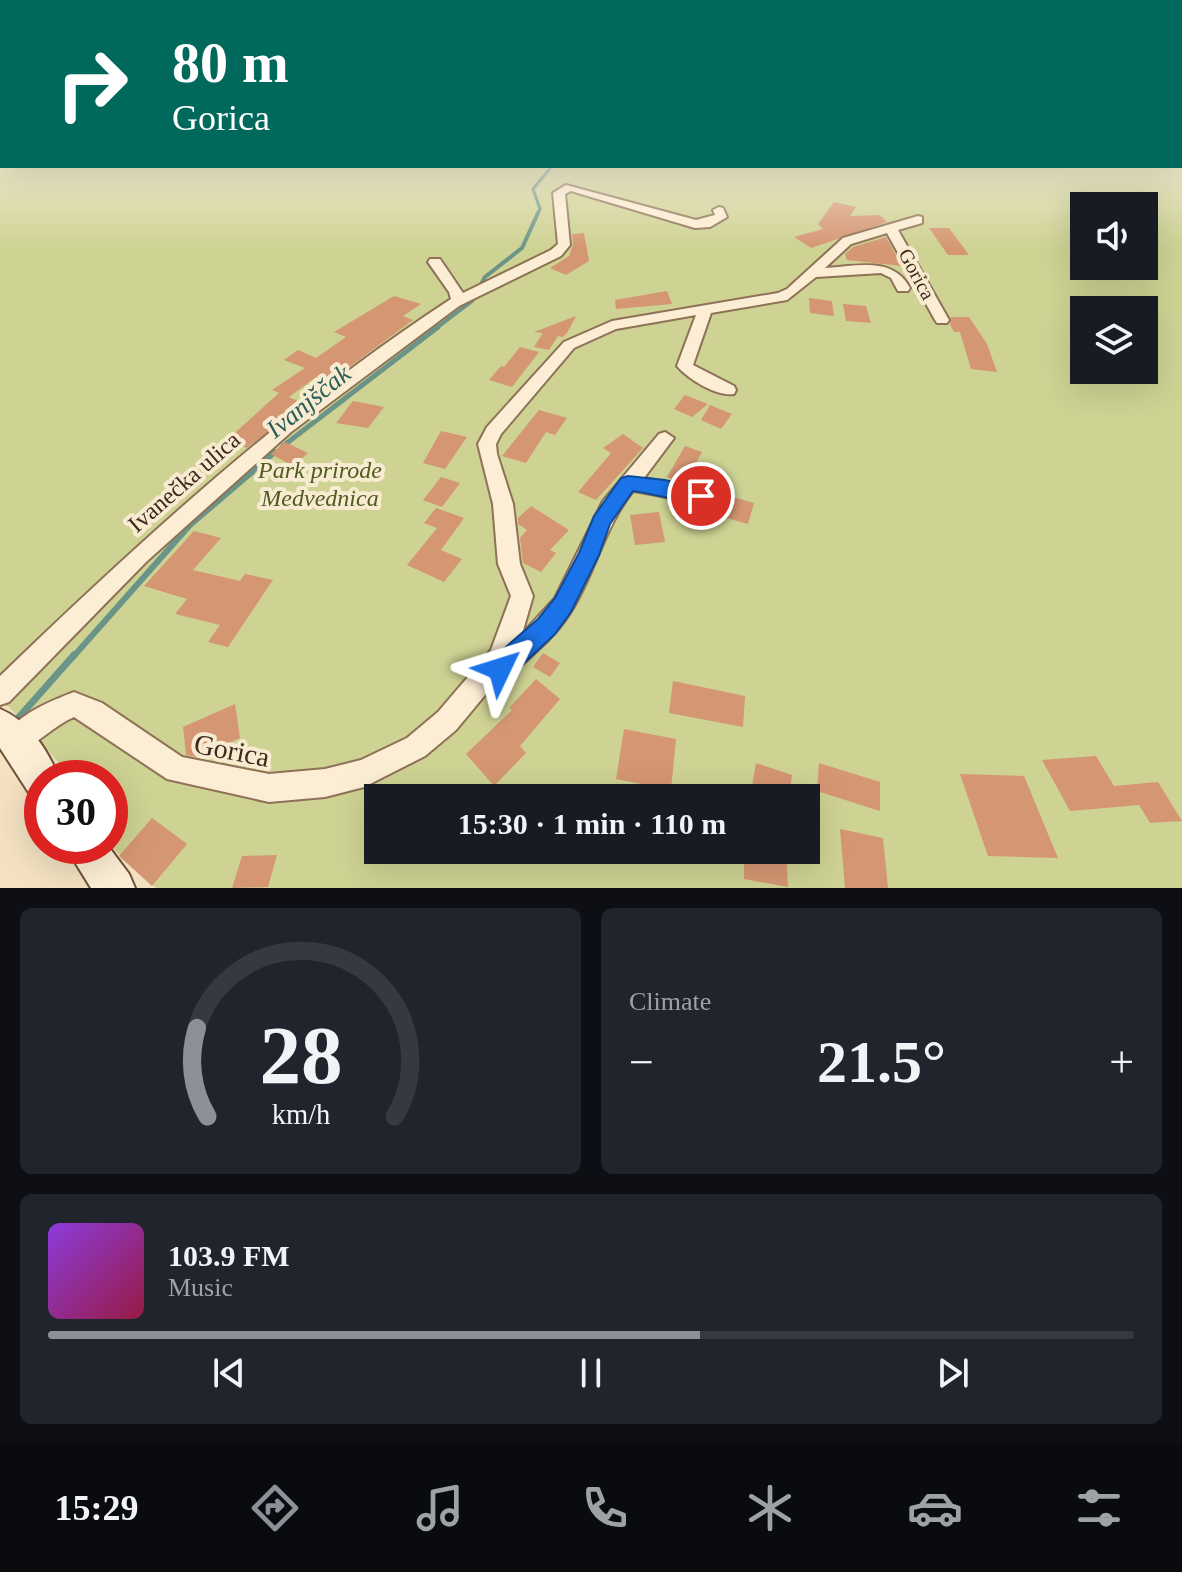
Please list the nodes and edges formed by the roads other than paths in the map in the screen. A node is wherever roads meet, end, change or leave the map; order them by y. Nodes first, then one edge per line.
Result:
1 (719, 210) dead end
2 (918, 220) dead end
3 (890, 229) junction
4 (435, 262) dead end
5 (811, 273) junction
6 (903, 288) dead end
7 (461, 299) junction
8 (705, 309) junction
9 (942, 320) dead end
10 (728, 390) dead end
11 (665, 438) dead end
12 (628, 483) junction
13 (701, 496) dead end
14 (481, 684) junction
15 (0, 693) edge
16 (9, 733) edge
17 (28, 760) edge
18 (97, 864) edge
19 (115, 888) edge

1 - 7 street, Ivanečka ulica
2 - 3 street, Gorica
3 - 5 street, Gorica
3 - 9 street, Gorica
4 - 7 street
5 - 6 street, Gorica
5 - 8 street, Gorica
7 - 15 street, Ivanečka ulica
8 - 10 street
8 - 14 street, Gorica
11 - 12 street, Gorica
12 - 13 street
12 - 14 street, Gorica
14 - 16 street, Gorica
16 - 17 main road
18 - 19 main road

